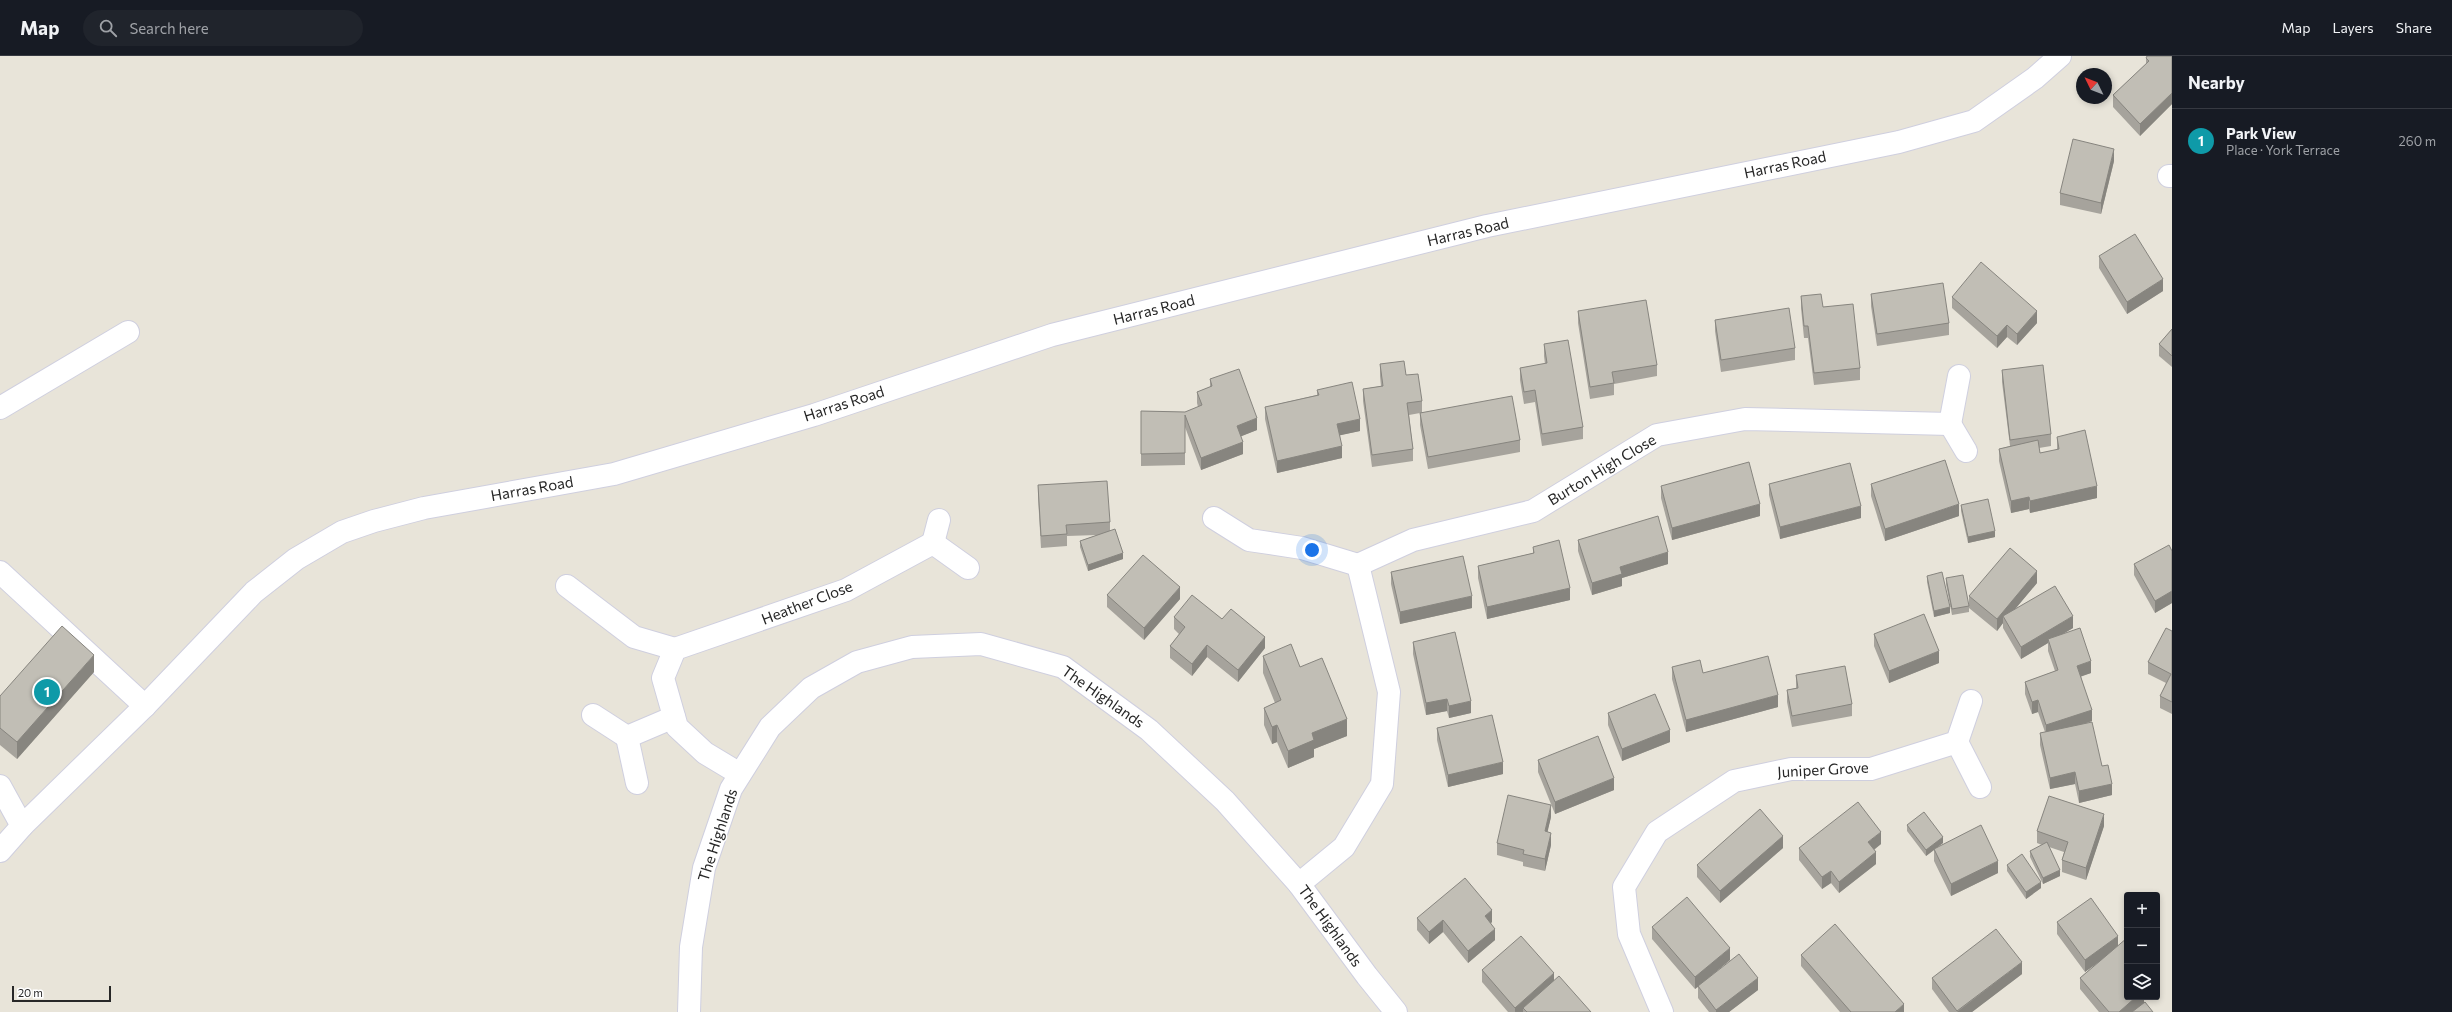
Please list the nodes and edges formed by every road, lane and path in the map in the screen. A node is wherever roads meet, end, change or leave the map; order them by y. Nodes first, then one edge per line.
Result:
1 (2060, 56) edge
2 (128, 332) dead end
3 (1959, 376) dead end
4 (0, 408) edge
5 (1950, 424) junction
6 (1966, 451) dead end
7 (1214, 518) dead end
8 (939, 520) dead end
9 (933, 543) junction
10 (1358, 565) junction
11 (968, 568) dead end
12 (0, 572) edge
13 (567, 586) dead end
14 (675, 650) junction
15 (1971, 701) dead end
16 (145, 706) junction
17 (593, 715) dead end
18 (674, 716) junction
19 (627, 737) junction
20 (1957, 742) junction
21 (740, 774) junction
22 (637, 783) dead end
23 (0, 786) edge
24 (1980, 787) dead end
25 (22, 826) junction
26 (0, 851) edge
27 (1299, 884) junction
28 (689, 1012) edge
29 (1396, 1012) edge
30 (1662, 1012) edge

1 - 16 street, Harras Road
2 - 4 street
3 - 5 street
5 - 6 street
5 - 10 street, Burton High Close
7 - 10 street
8 - 9 street
9 - 11 street
9 - 14 street, Heather Close
10 - 27 street
12 - 16 street
13 - 14 street
14 - 18 street
15 - 20 street
16 - 25 street, Harras Road
17 - 19 street
18 - 19 street
18 - 21 street
19 - 22 street
20 - 24 street
20 - 30 street, Juniper Grove
21 - 27 street, The Highlands
21 - 28 street, The Highlands
23 - 25 street
25 - 26 street, Harras Road
27 - 29 street, The Highlands

